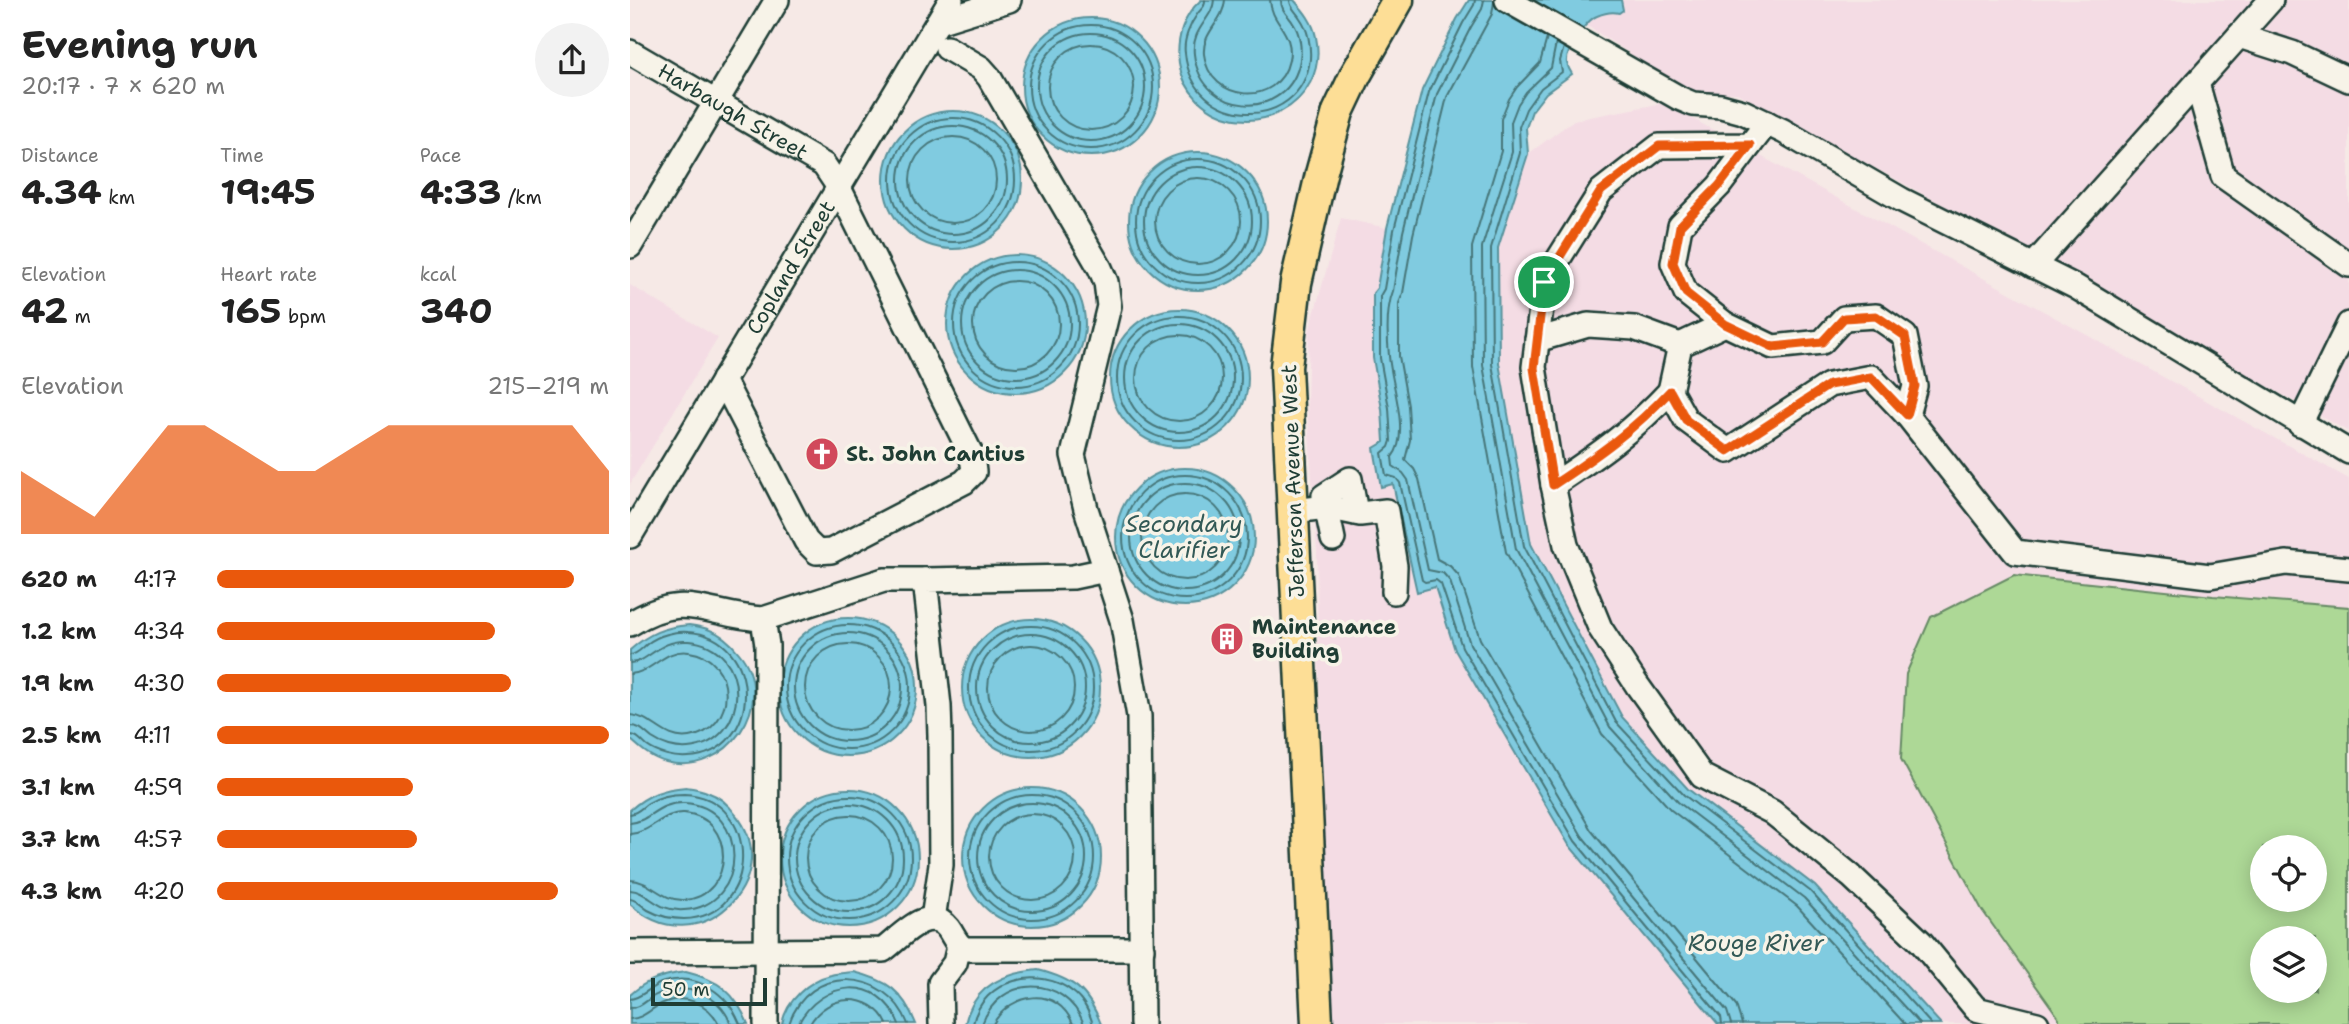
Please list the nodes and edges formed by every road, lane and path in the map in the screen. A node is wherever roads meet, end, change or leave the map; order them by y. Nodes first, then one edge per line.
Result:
1 (777, 0) edge
2 (951, 0) edge
3 (1009, 0) edge
4 (1507, 0) edge
5 (2272, 0) edge
6 (1394, 1) edge
7 (938, 22) junction
8 (2239, 36) junction
9 (947, 48) dead end
10 (630, 52) edge
11 (2349, 80) edge
12 (2197, 83) junction
13 (716, 102) junction
14 (1767, 123) junction
15 (1750, 145) junction
16 (838, 186) junction
17 (630, 246) edge
18 (2349, 265) edge
19 (2033, 266) junction
20 (1725, 324) junction
21 (2349, 324) edge
22 (1537, 340) junction
23 (1680, 345) junction
24 (723, 380) junction
25 (1670, 391) junction
26 (1907, 415) junction
27 (2300, 424) junction
28 (2349, 452) edge
29 (1553, 485) junction
30 (1327, 507) junction
31 (1293, 511) junction
32 (1356, 513) junction
33 (630, 536) edge
34 (1333, 539) dead end
35 (2349, 569) edge
36 (1106, 570) junction
37 (925, 580) junction
38 (1394, 592) dead end
39 (763, 619) junction
40 (630, 624) edge
41 (933, 919) junction
42 (959, 946) junction
43 (1142, 948) junction
44 (766, 951) junction
45 (630, 952) edge
46 (766, 1024) edge
47 (941, 1024) edge
48 (1142, 1024) edge
49 (1317, 1024) edge
50 (2037, 1024) edge

1 - 13 street
2 - 7 street, Copland Street
3 - 7 street
4 - 14 street
5 - 8 street
6 - 31 main road, Jefferson Avenue West
7 - 16 street, Copland Street
8 - 11 street
8 - 12 street
9 - 36 street
10 - 13 street, Harbaugh Street
12 - 18 street
12 - 19 street
13 - 16 street, Harbaugh Street
13 - 17 street
14 - 15 street
14 - 19 street
15 - 20 street
15 - 22 street
16 - 24 street, Copland Street
16 - 24 street, Harbaugh Street
19 - 27 street
20 - 23 street
20 - 26 street
21 - 27 street
22 - 23 street
22 - 29 street
23 - 25 street
24 - 33 street, Copland Street
25 - 26 street
25 - 29 street
26 - 35 street
27 - 28 street
29 - 50 street
30 - 31 street
30 - 32 street
30 - 32 street
30 - 34 street
31 - 49 main road, Jefferson Avenue West
32 - 38 street
36 - 37 street
36 - 43 street
37 - 39 street
37 - 41 street
39 - 40 street
39 - 44 street
41 - 42 street
41 - 44 street
42 - 43 street
42 - 47 street
43 - 48 street
44 - 45 street
44 - 46 street

